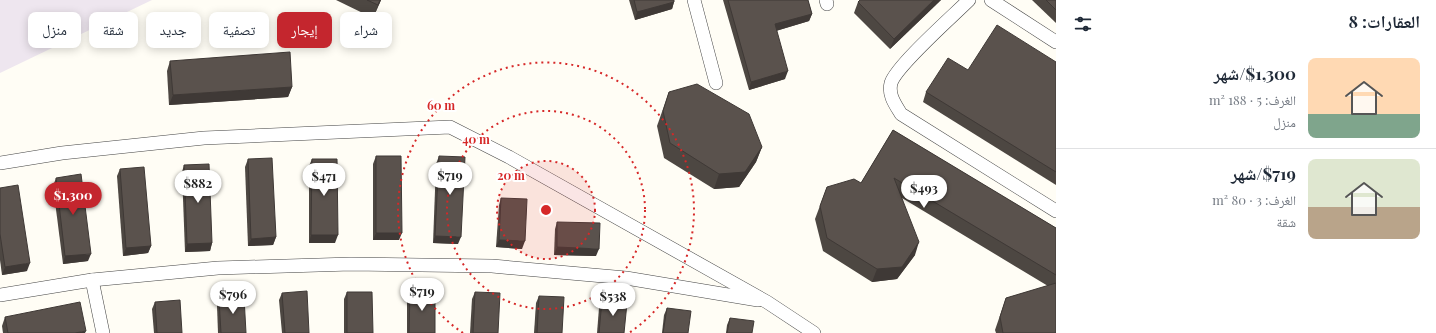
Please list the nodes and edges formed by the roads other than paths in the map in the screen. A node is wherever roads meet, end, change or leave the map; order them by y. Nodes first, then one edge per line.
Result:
1 (694, 0) edge
2 (969, 0) edge
3 (992, 0) edge
4 (1056, 42) edge
5 (716, 83) dead end
6 (0, 163) edge
7 (1056, 211) edge
8 (92, 280) junction
9 (0, 295) edge
10 (767, 302) junction
11 (103, 333) edge
12 (814, 333) edge

1 - 5 street
2 - 7 street
3 - 4 street
6 - 10 street
8 - 9 street
8 - 10 street
8 - 11 street
10 - 12 street

